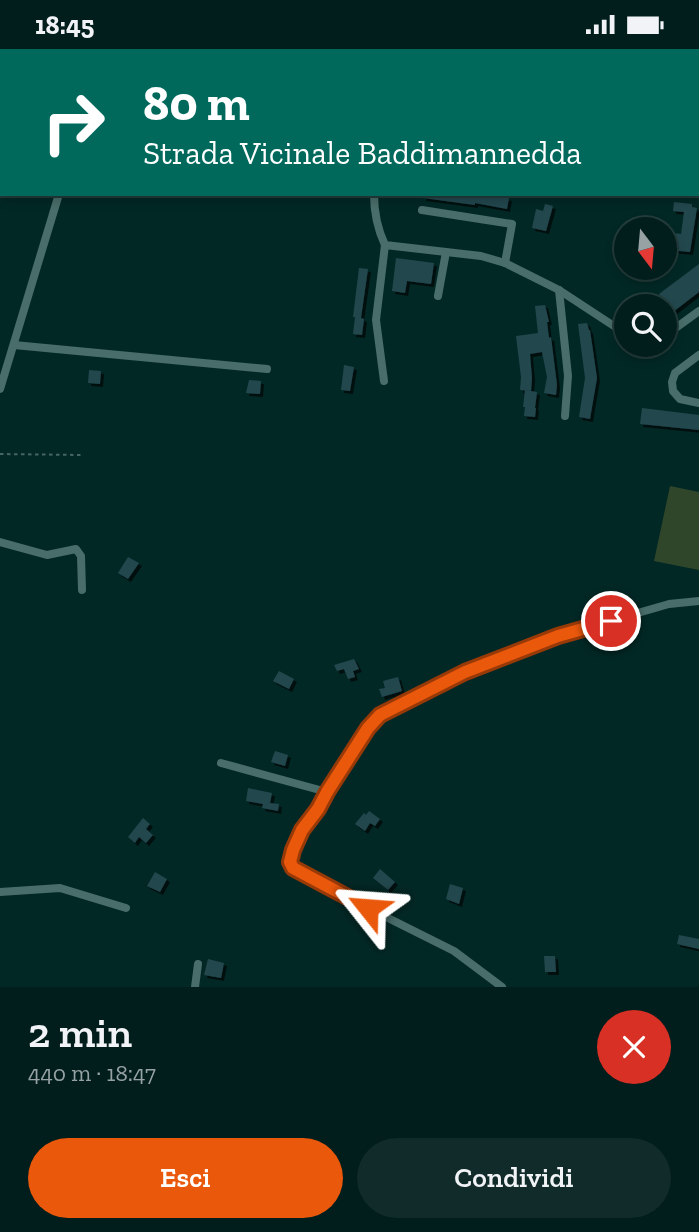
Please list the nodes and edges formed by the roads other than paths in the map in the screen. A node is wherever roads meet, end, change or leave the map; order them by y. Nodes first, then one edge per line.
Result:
1 (58, 196) edge
2 (374, 196) edge
3 (422, 210) dead end
4 (386, 245) junction
5 (446, 252) junction
6 (505, 263) junction
7 (559, 290) junction
8 (438, 296) dead end
9 (699, 310) edge
10 (614, 326) edge
11 (677, 327) edge
12 (14, 345) junction
13 (699, 355) edge
14 (267, 369) dead end
15 (384, 381) dead end
16 (0, 389) edge
17 (699, 403) edge
18 (565, 416) dead end
19 (0, 542) edge
20 (82, 590) dead end
21 (699, 601) edge
22 (221, 763) dead end
23 (327, 792) junction
24 (0, 891) edge
25 (126, 908) dead end
26 (198, 964) dead end
27 (195, 987) edge
28 (502, 987) edge

1 - 12 street
2 - 4 street
3 - 6 street
4 - 5 street
4 - 15 street
5 - 6 street
5 - 8 street
6 - 7 street
7 - 10 street
7 - 18 street
9 - 11 street
12 - 14 street
12 - 16 street
13 - 17 street
19 - 20 street
21 - 23 street
22 - 23 street
23 - 28 street
24 - 25 street
26 - 27 street

